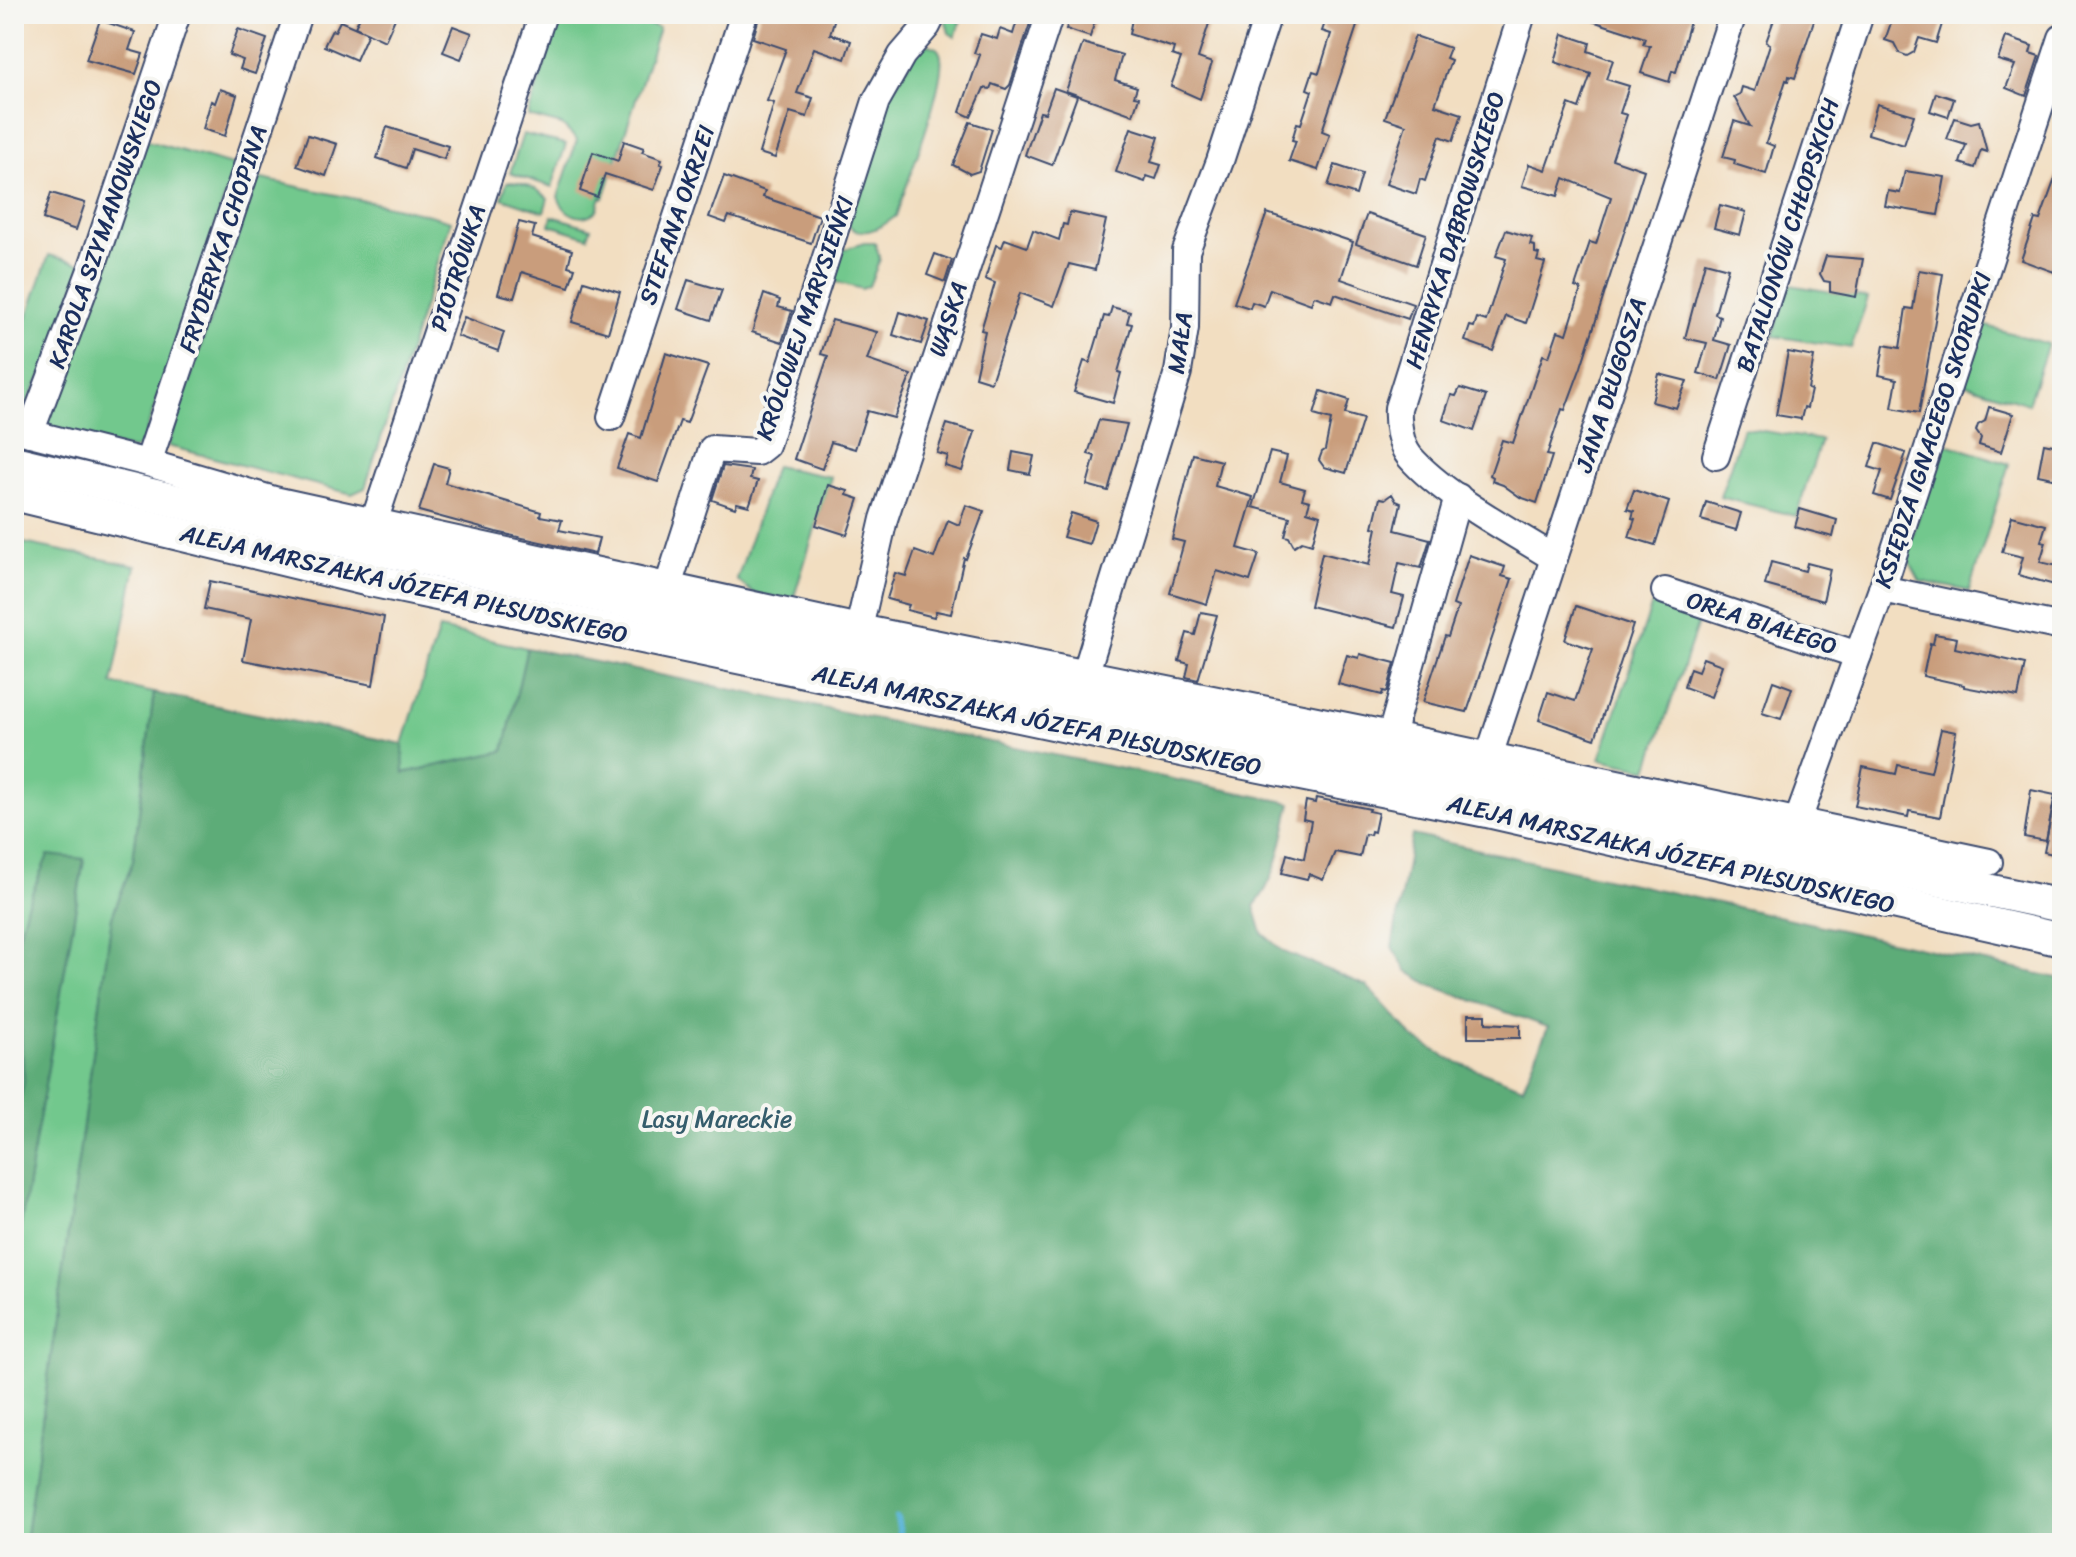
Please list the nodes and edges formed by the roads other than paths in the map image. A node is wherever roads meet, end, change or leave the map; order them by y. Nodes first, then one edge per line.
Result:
1 (177, 14) edge
2 (298, 14) edge
3 (543, 14) edge
4 (744, 14) edge
5 (933, 14) edge
6 (1050, 14) edge
7 (1268, 14) edge
8 (1522, 14) edge
9 (1733, 14) edge
10 (1860, 14) edge
11 (2062, 38) edge
12 (611, 417) dead end
13 (22, 431) edge
14 (1716, 456) dead end
15 (14, 462) edge
16 (148, 463) junction
17 (14, 494) edge
18 (1458, 497) junction
19 (374, 522) junction
20 (1554, 558) junction
21 (668, 586) junction
22 (1882, 589) junction
23 (1665, 591) dead end
24 (2062, 627) edge
25 (859, 628) junction
26 (1858, 655) junction
27 (1086, 672) junction
28 (1391, 735) junction
29 (1489, 756) junction
30 (1798, 820) junction
31 (1989, 862) dead end
32 (2062, 906) edge
33 (2062, 940) edge

1 - 13 street, KAROLA SZYMANOWSKIEGO
2 - 16 street, FRYDERYKA CHOPINA
3 - 19 street, PIOTRÓWKA
4 - 12 street, STEFANA OKRZEI
5 - 21 street, KRÓLOWEJ MARYSIEŃKI
6 - 25 street, WĄSKA
7 - 27 street, MAŁA
8 - 18 street, HENRYKA DĄBROWSKIEGO
9 - 20 street, JANA DŁUGOSZA
10 - 14 street, BATALIONÓW CHŁOPSKICH
11 - 22 street, KSIĘDZA IGNACEGO SKORUPKI
13 - 16 street
15 - 32 main road, ALEJA MARSZAŁKA JÓZEFA PIŁSUDSKIEGO
16 - 19 street
17 - 33 main road, ALEJA MARSZAŁKA JÓZEFA PIŁSUDSKIEGO
18 - 20 street
18 - 28 street
19 - 21 street
20 - 29 street, JANA DŁUGOSZA
21 - 25 street
22 - 24 street
22 - 26 street, KSIĘDZA IGNACEGO SKORUPKI
23 - 26 street, ORŁA BIAŁEGO
25 - 27 street
26 - 30 street, KSIĘDZA IGNACEGO SKORUPKI
27 - 28 street
28 - 29 street
29 - 30 street
30 - 31 street

